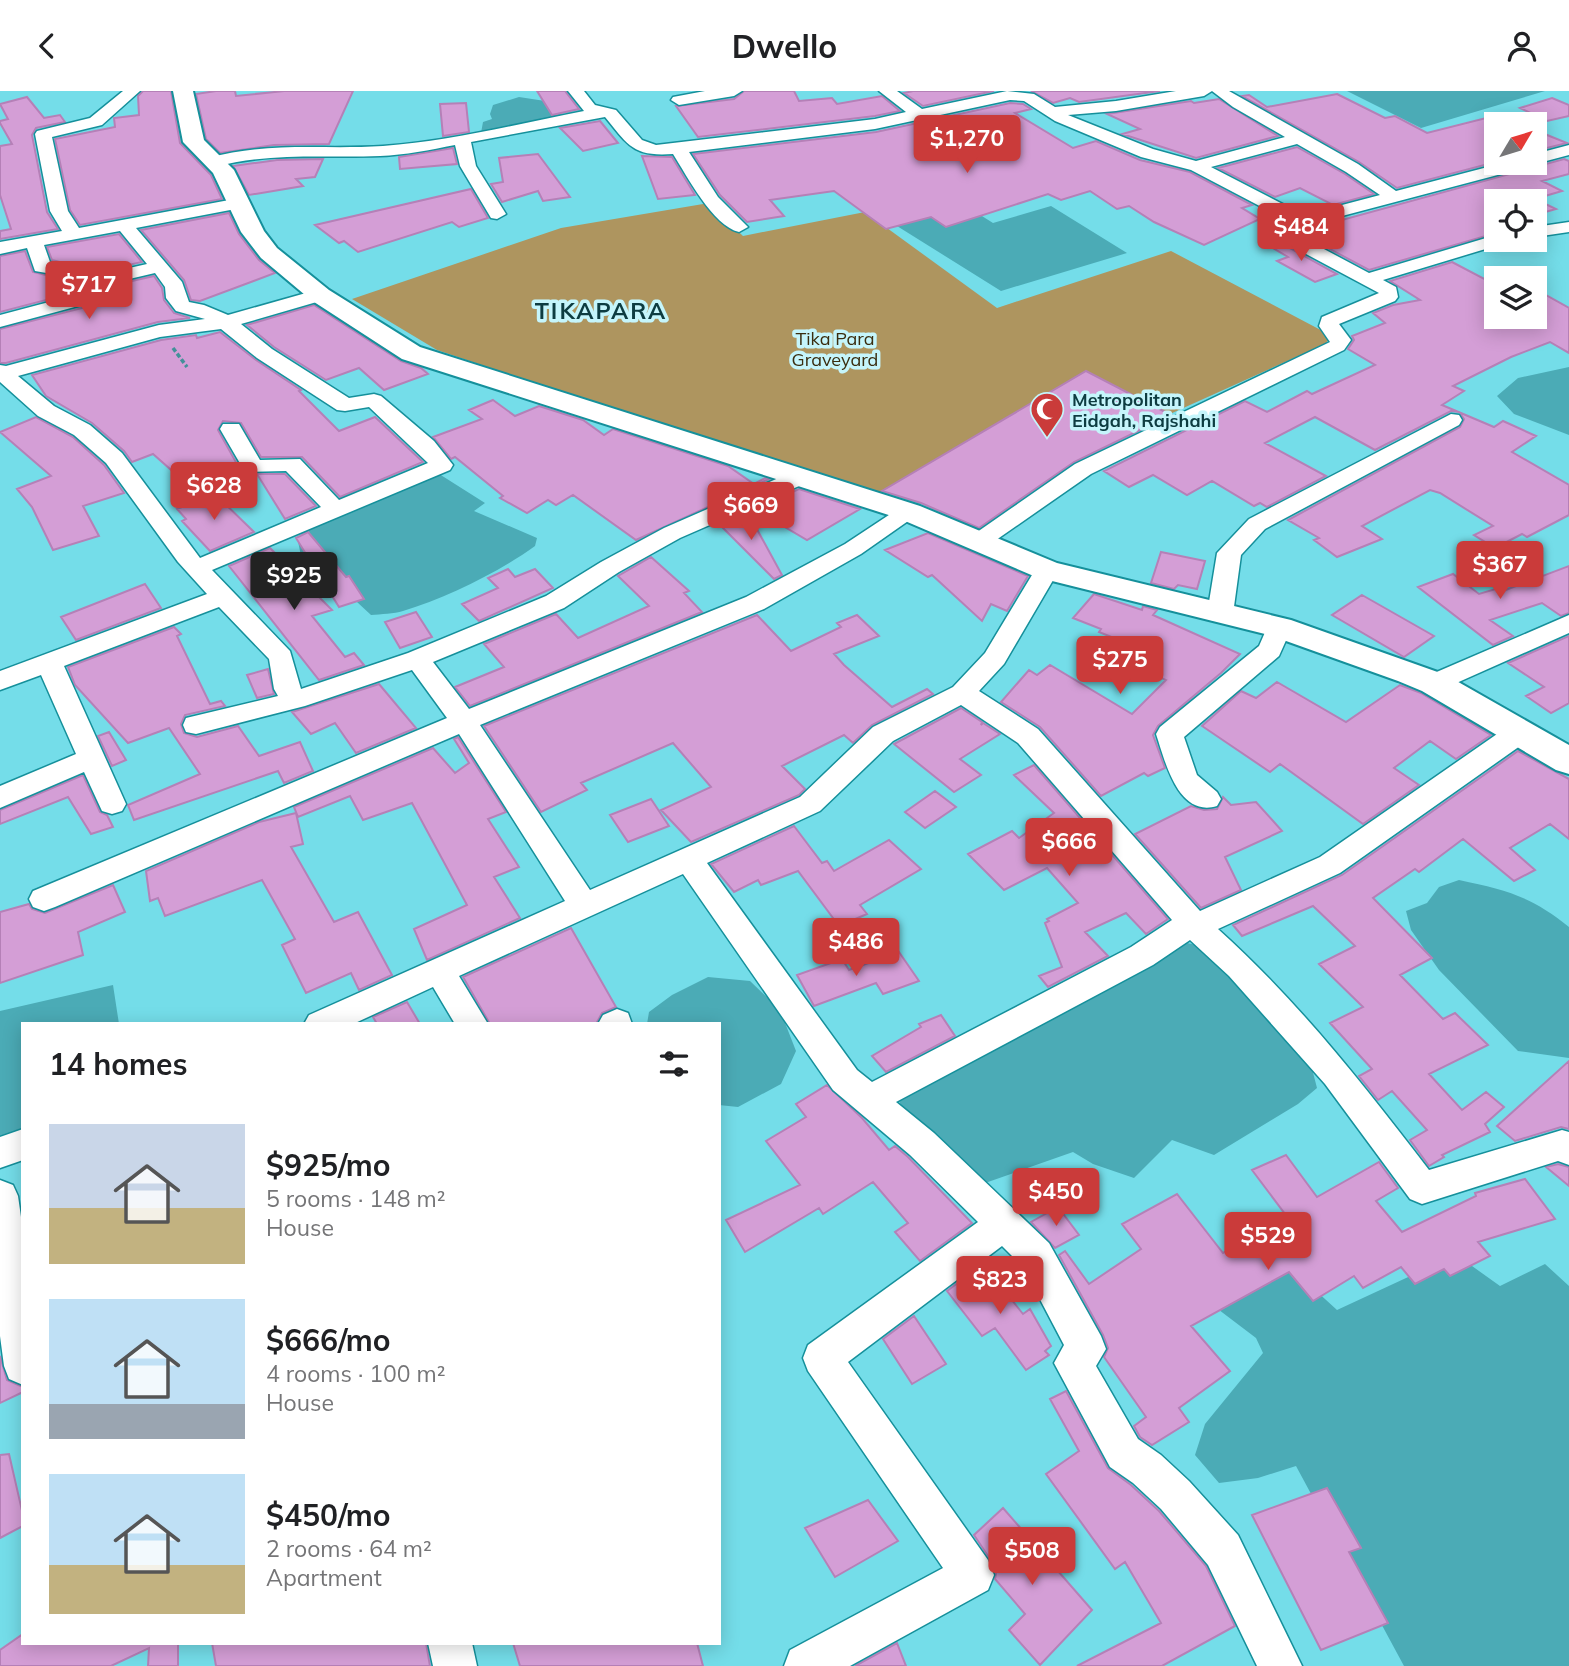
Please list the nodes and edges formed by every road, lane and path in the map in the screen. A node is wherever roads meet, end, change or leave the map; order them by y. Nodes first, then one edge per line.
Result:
1 (132, 91) edge
2 (183, 91) edge
3 (576, 91) edge
4 (734, 91) edge
5 (887, 91) edge
6 (937, 91) edge
7 (1204, 91) edge
8 (1219, 91) edge
9 (679, 100) dead end
10 (955, 106) junction
11 (1053, 112) junction
12 (601, 113) junction
13 (919, 114) junction
14 (1298, 138) junction
15 (462, 141) junction
16 (678, 148) junction
17 (1569, 150) edge
18 (1547, 156) edge
19 (214, 162) junction
20 (1197, 166) junction
21 (1484, 173) edge
22 (1394, 197) junction
23 (240, 203) junction
24 (497, 214) dead end
25 (20, 220) dead end
26 (1302, 221) junction
27 (125, 226) junction
28 (739, 227) dead end
29 (1569, 227) edge
30 (1547, 230) edge
31 (74, 236) junction
32 (31, 243) junction
33 (1484, 244) edge
34 (0, 248) edge
35 (158, 267) junction
36 (1368, 279) junction
37 (68, 285) dead end
38 (320, 295) junction
39 (0, 321) edge
40 (227, 322) junction
41 (3, 372) edge
42 (1451, 420) dead end
43 (231, 429) dead end
44 (798, 478) junction
45 (335, 509) junction
46 (909, 512) junction
47 (978, 542) junction
48 (196, 568) junction
49 (1047, 570) junction
50 (225, 596) junction
51 (1220, 614) junction
52 (1569, 624) edge
53 (1279, 627) junction
54 (417, 659) junction
55 (49, 663) junction
56 (0, 681) edge
57 (1434, 683) junction
58 (962, 693) junction
59 (296, 700) junction
60 (464, 721) junction
61 (195, 725) dead end
62 (1520, 732) junction
63 (91, 758) junction
64 (1569, 761) edge
65 (0, 798) edge
66 (1207, 799) dead end
67 (112, 804) dead end
68 (689, 860) junction
69 (44, 899) dead end
70 (585, 907) junction
71 (1195, 926) junction
72 (439, 971) junction
73 (324, 1022) edge
74 (471, 1022) edge
75 (869, 1100) junction
76 (21, 1145) edge
77 (1569, 1150) edge
78 (0, 1153) edge
79 (0, 1196) edge
80 (1004, 1224) junction
81 (21, 1351) edge
82 (450, 1645) edge
83 (455, 1666) edge
84 (806, 1666) edge
85 (1280, 1666) edge

1 - 31 street
2 - 19 main road
3 - 12 street
4 - 9 street
5 - 13 street
6 - 10 street
7 - 11 street
8 - 14 street
10 - 11 street
10 - 13 street
11 - 20 street
12 - 15 street
12 - 16 street
13 - 16 street
14 - 20 street
14 - 22 street
15 - 19 street
15 - 24 street
16 - 28 street
17 - 18 street
19 - 23 main road
20 - 26 street
21 - 22 street
22 - 26 street
23 - 27 street
23 - 38 main road
25 - 32 street
26 - 36 street
27 - 31 street
27 - 35 street
29 - 30 street
31 - 32 street
32 - 34 street
32 - 37 street
33 - 36 street
35 - 39 street
35 - 40 street
36 - 47 street
38 - 40 street
38 - 44 main road
40 - 41 street
40 - 45 street
41 - 48 street
42 - 51 street
43 - 45 street
44 - 46 main road
44 - 54 street
45 - 48 street
46 - 47 main road
46 - 60 street
47 - 49 main road
48 - 50 street
49 - 51 main road
49 - 58 street
50 - 55 street
50 - 59 street
51 - 53 main road
52 - 57 street
53 - 57 main road
53 - 66 street
54 - 59 street
54 - 60 street
55 - 56 street
55 - 63 street
57 - 62 main road
58 - 68 street
58 - 71 street
59 - 61 street
60 - 69 street
60 - 70 street
62 - 64 main road
62 - 71 street
63 - 65 street
63 - 67 street
68 - 70 street
68 - 75 street
70 - 72 street
71 - 75 street
71 - 77 street
72 - 73 street
72 - 74 street
75 - 80 street
76 - 78 street
79 - 81 street
80 - 84 street
80 - 85 street
82 - 83 street

